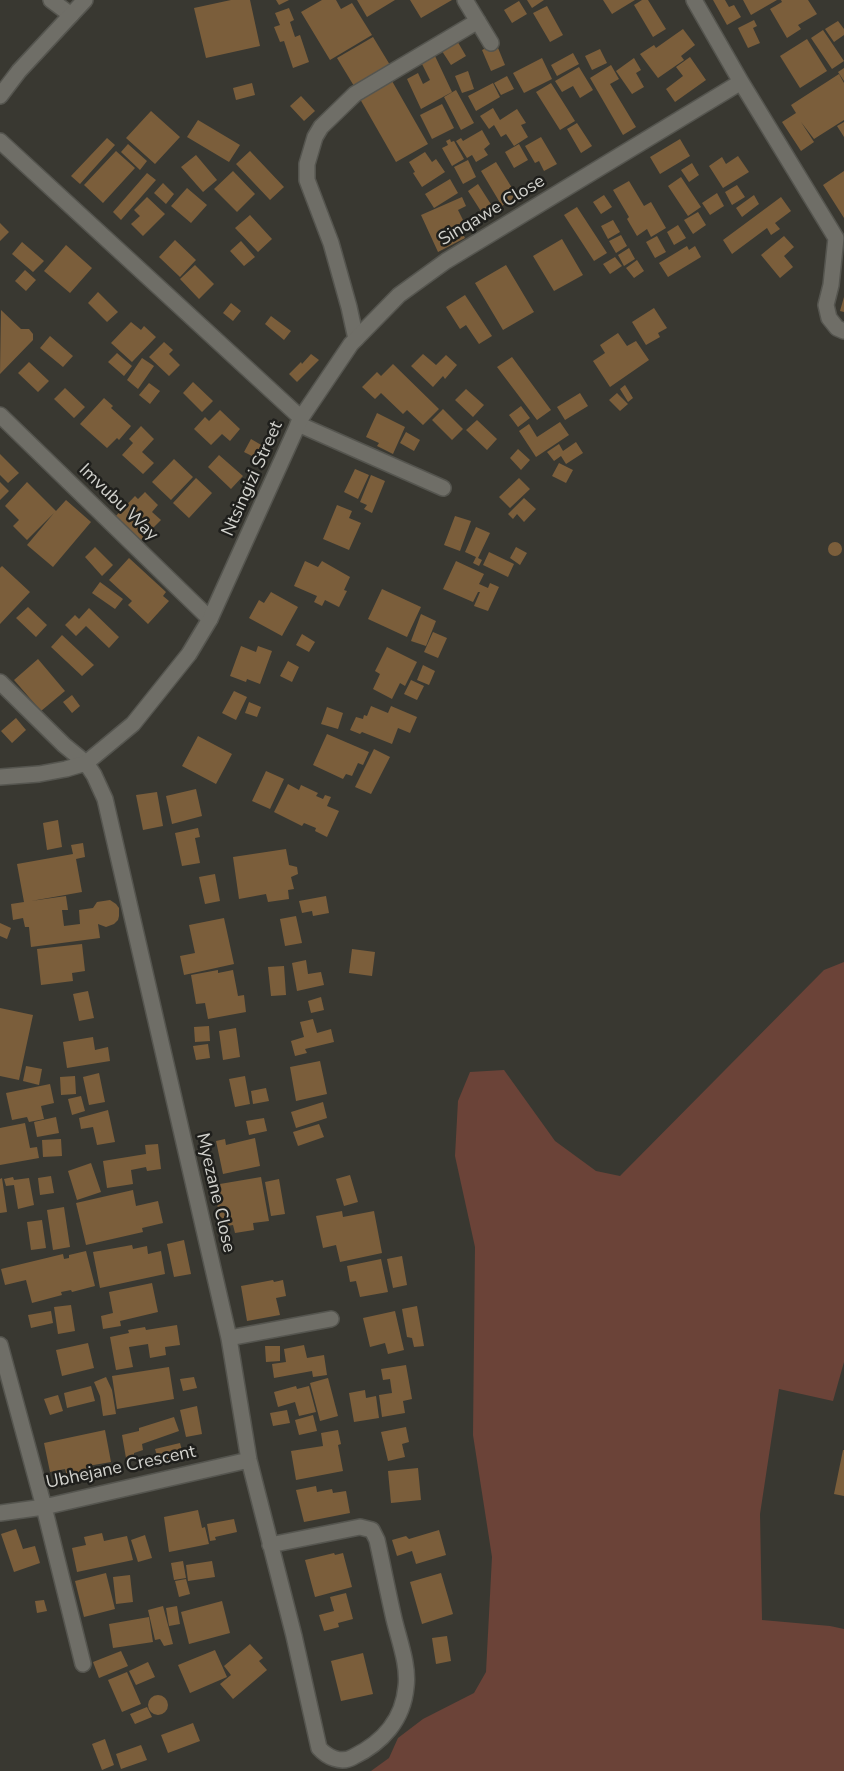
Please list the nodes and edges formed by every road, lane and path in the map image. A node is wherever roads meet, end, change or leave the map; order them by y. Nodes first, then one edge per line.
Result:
1 (51, 0) edge
2 (85, 0) edge
3 (465, 0) edge
4 (694, 0) edge
5 (71, 15) junction
6 (478, 20) junction
7 (491, 43) dead end
8 (741, 82) junction
9 (0, 96) edge
10 (0, 141) edge
11 (840, 235) edge
12 (844, 331) edge
13 (356, 339) junction
14 (0, 414) edge
15 (299, 421) junction
16 (443, 488) dead end
17 (210, 619) junction
18 (0, 682) edge
19 (86, 763) junction
20 (0, 777) edge
21 (331, 1319) dead end
22 (229, 1338) junction
23 (0, 1345) edge
24 (249, 1460) junction
25 (44, 1507) junction
26 (0, 1513) edge
27 (270, 1544) junction
28 (83, 1664) dead end

1 - 5 street
2 - 5 street
3 - 6 street
4 - 8 street
5 - 9 street
6 - 7 street
6 - 13 street
8 - 11 street
8 - 13 street, Sinqawe Close
10 - 15 street, Ntsingizi Street
11 - 12 street
13 - 15 street, Sinqawe Close
14 - 17 street, Imvubu Way
15 - 16 street
15 - 17 street, Ntsingizi Street
17 - 19 street, Ntsingizi Street
18 - 19 street
19 - 20 street, Ntsingizi Street
19 - 22 street, Myezane Close
21 - 22 street
22 - 24 street, Myezane Close
23 - 25 street, Ubhejane Crescent
24 - 25 street, Ubhejane Crescent
24 - 27 street, Myezane Close
25 - 26 street
25 - 28 street
27 - 27 street, Myezane Close

